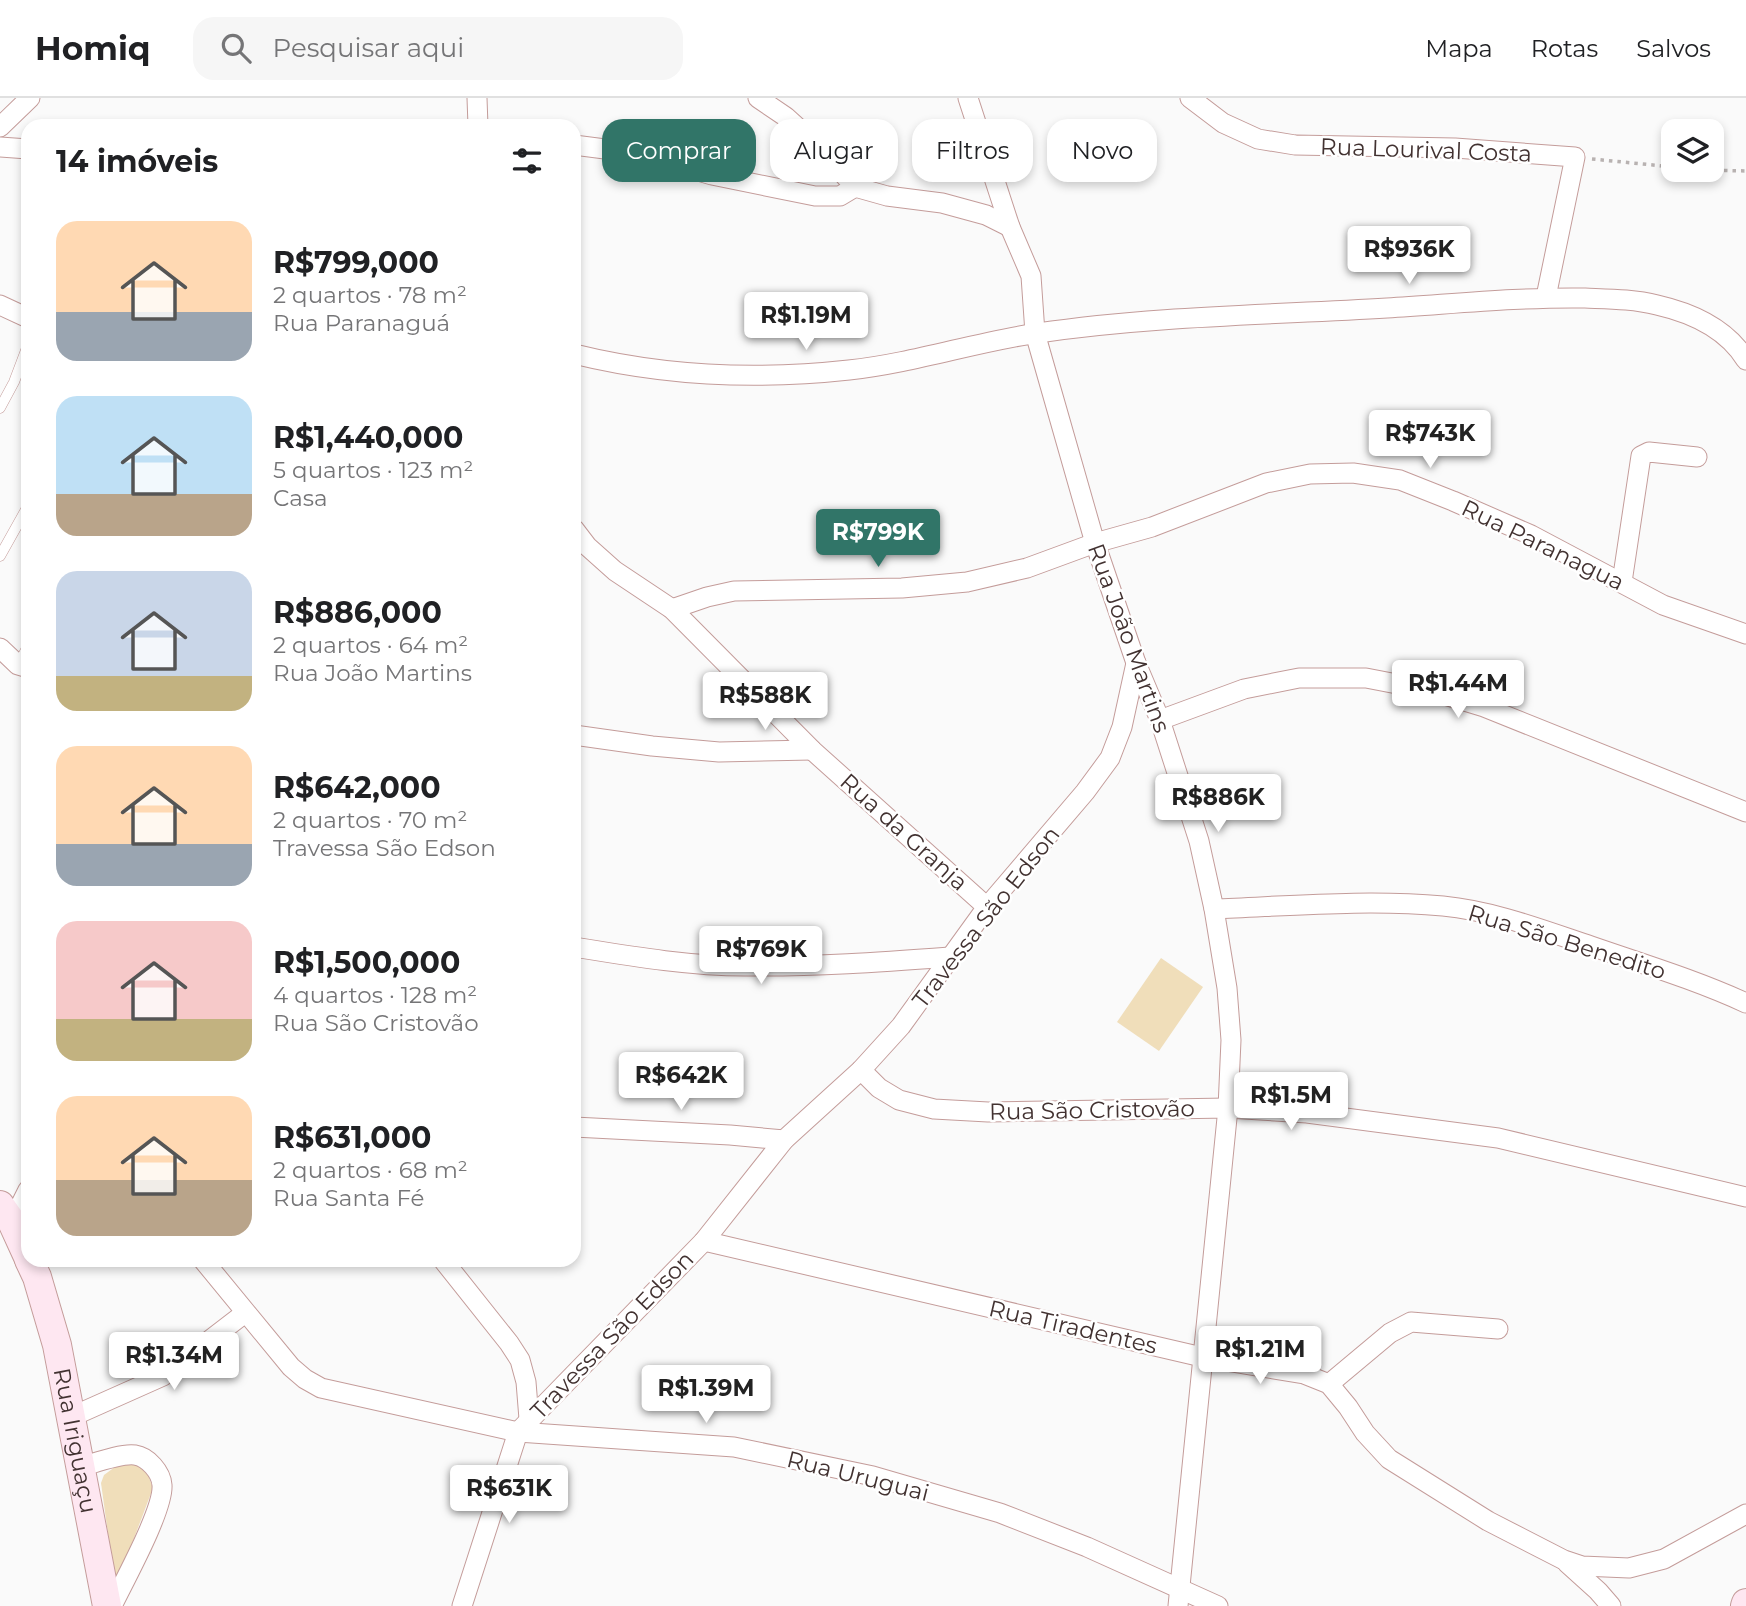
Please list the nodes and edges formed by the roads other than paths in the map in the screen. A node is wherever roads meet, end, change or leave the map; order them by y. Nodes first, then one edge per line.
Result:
1 (30, 98) edge
2 (477, 98) edge
3 (758, 98) edge
4 (1190, 98) edge
5 (973, 102) edge
6 (785, 108) edge
7 (478, 119) edge
8 (0, 127) edge
9 (581, 146) edge
10 (0, 147) edge
11 (21, 148) edge
12 (855, 187) junction
13 (1010, 228) junction
14 (1546, 297) junction
15 (0, 305) edge
16 (21, 315) edge
17 (1035, 333) junction
18 (581, 355) edge
19 (1746, 360) edge
20 (21, 362) edge
21 (0, 408) edge
22 (1697, 457) dead end
23 (21, 518) edge
24 (581, 538) edge
25 (1095, 543) junction
26 (0, 556) edge
27 (1622, 582) junction
28 (672, 609) junction
29 (1746, 634) edge
30 (0, 648) edge
31 (1136, 663) junction
32 (21, 664) edge
33 (1160, 720) junction
34 (581, 736) edge
35 (812, 750) junction
36 (1746, 813) edge
37 (988, 907) junction
38 (1214, 909) junction
39 (581, 948) edge
40 (950, 957) junction
41 (1746, 1003) edge
42 (860, 1070) junction
43 (1228, 1108) junction
44 (581, 1127) edge
45 (784, 1140) junction
46 (21, 1197) edge
47 (1746, 1197) edge
48 (6, 1213) edge
49 (704, 1241) junction
50 (21, 1244) edge
51 (32, 1267) edge
52 (209, 1267) edge
53 (449, 1267) edge
54 (245, 1313) junction
55 (1498, 1329) dead end
56 (1202, 1357) junction
57 (1329, 1384) junction
58 (71, 1417) junction
59 (524, 1425) junction
60 (81, 1467) junction
61 (1746, 1514) edge
62 (1564, 1560) junction
63 (1179, 1597) edge
64 (110, 1606) edge
65 (462, 1606) edge
66 (1219, 1606) edge
67 (1611, 1606) edge

1 - 8 street
2 - 7 street
3 - 6 street
4 - 14 street, Rua Lourival Costa
5 - 13 street, Rua João Martins
6 - 12 street
9 - 12 street
10 - 11 street
12 - 13 street
13 - 17 street, Rua João Martins
14 - 17 street
14 - 19 street
15 - 16 street
17 - 18 street
17 - 25 street, Rua João Martins
20 - 21 lane
22 - 27 street
23 - 26 lane
24 - 28 street, Rua da Granja
25 - 27 street, Rua Paranagua
25 - 28 street, Rua Paranagua
25 - 31 street, Rua João Martins
27 - 29 street, Rua Paranagua
28 - 35 street, Rua da Granja
30 - 32 street
31 - 33 street, Rua João Martins
31 - 37 street, Travessa São Edson
33 - 36 street
33 - 38 street, Rua João Martins
34 - 35 street
35 - 37 street, Rua da Granja
37 - 40 street, Travessa São Edson
38 - 41 street, Rua São Benedito
38 - 43 street, Rua João Martins
39 - 40 street
40 - 42 street, Travessa São Edson
42 - 43 street, Rua São Cristovão
42 - 45 street, Travessa São Edson
43 - 47 street, Rua São Cristovão
43 - 56 street, Rua João Martins
44 - 45 street
45 - 49 street, Travessa São Edson
46 - 48 street
48 - 50 main road, Rua Iriguaçu
49 - 56 street, Rua Tiradentes
49 - 59 street, Travessa São Edson
51 - 58 main road, Rua Iriguaçu
52 - 54 street, Rua Uruguai
53 - 59 street
54 - 58 street
54 - 59 street, Rua Uruguai
55 - 57 street
56 - 57 street, Rua Tiradentes
56 - 63 street, Rua João Martins
57 - 62 street
58 - 60 main road, Rua Iriguaçu
59 - 63 street, Rua Uruguai
59 - 65 street
60 - 64 main road, Rua Iriguaçu
60 - 64 street
61 - 62 street
62 - 67 street
63 - 66 street, Rua Uruguai

